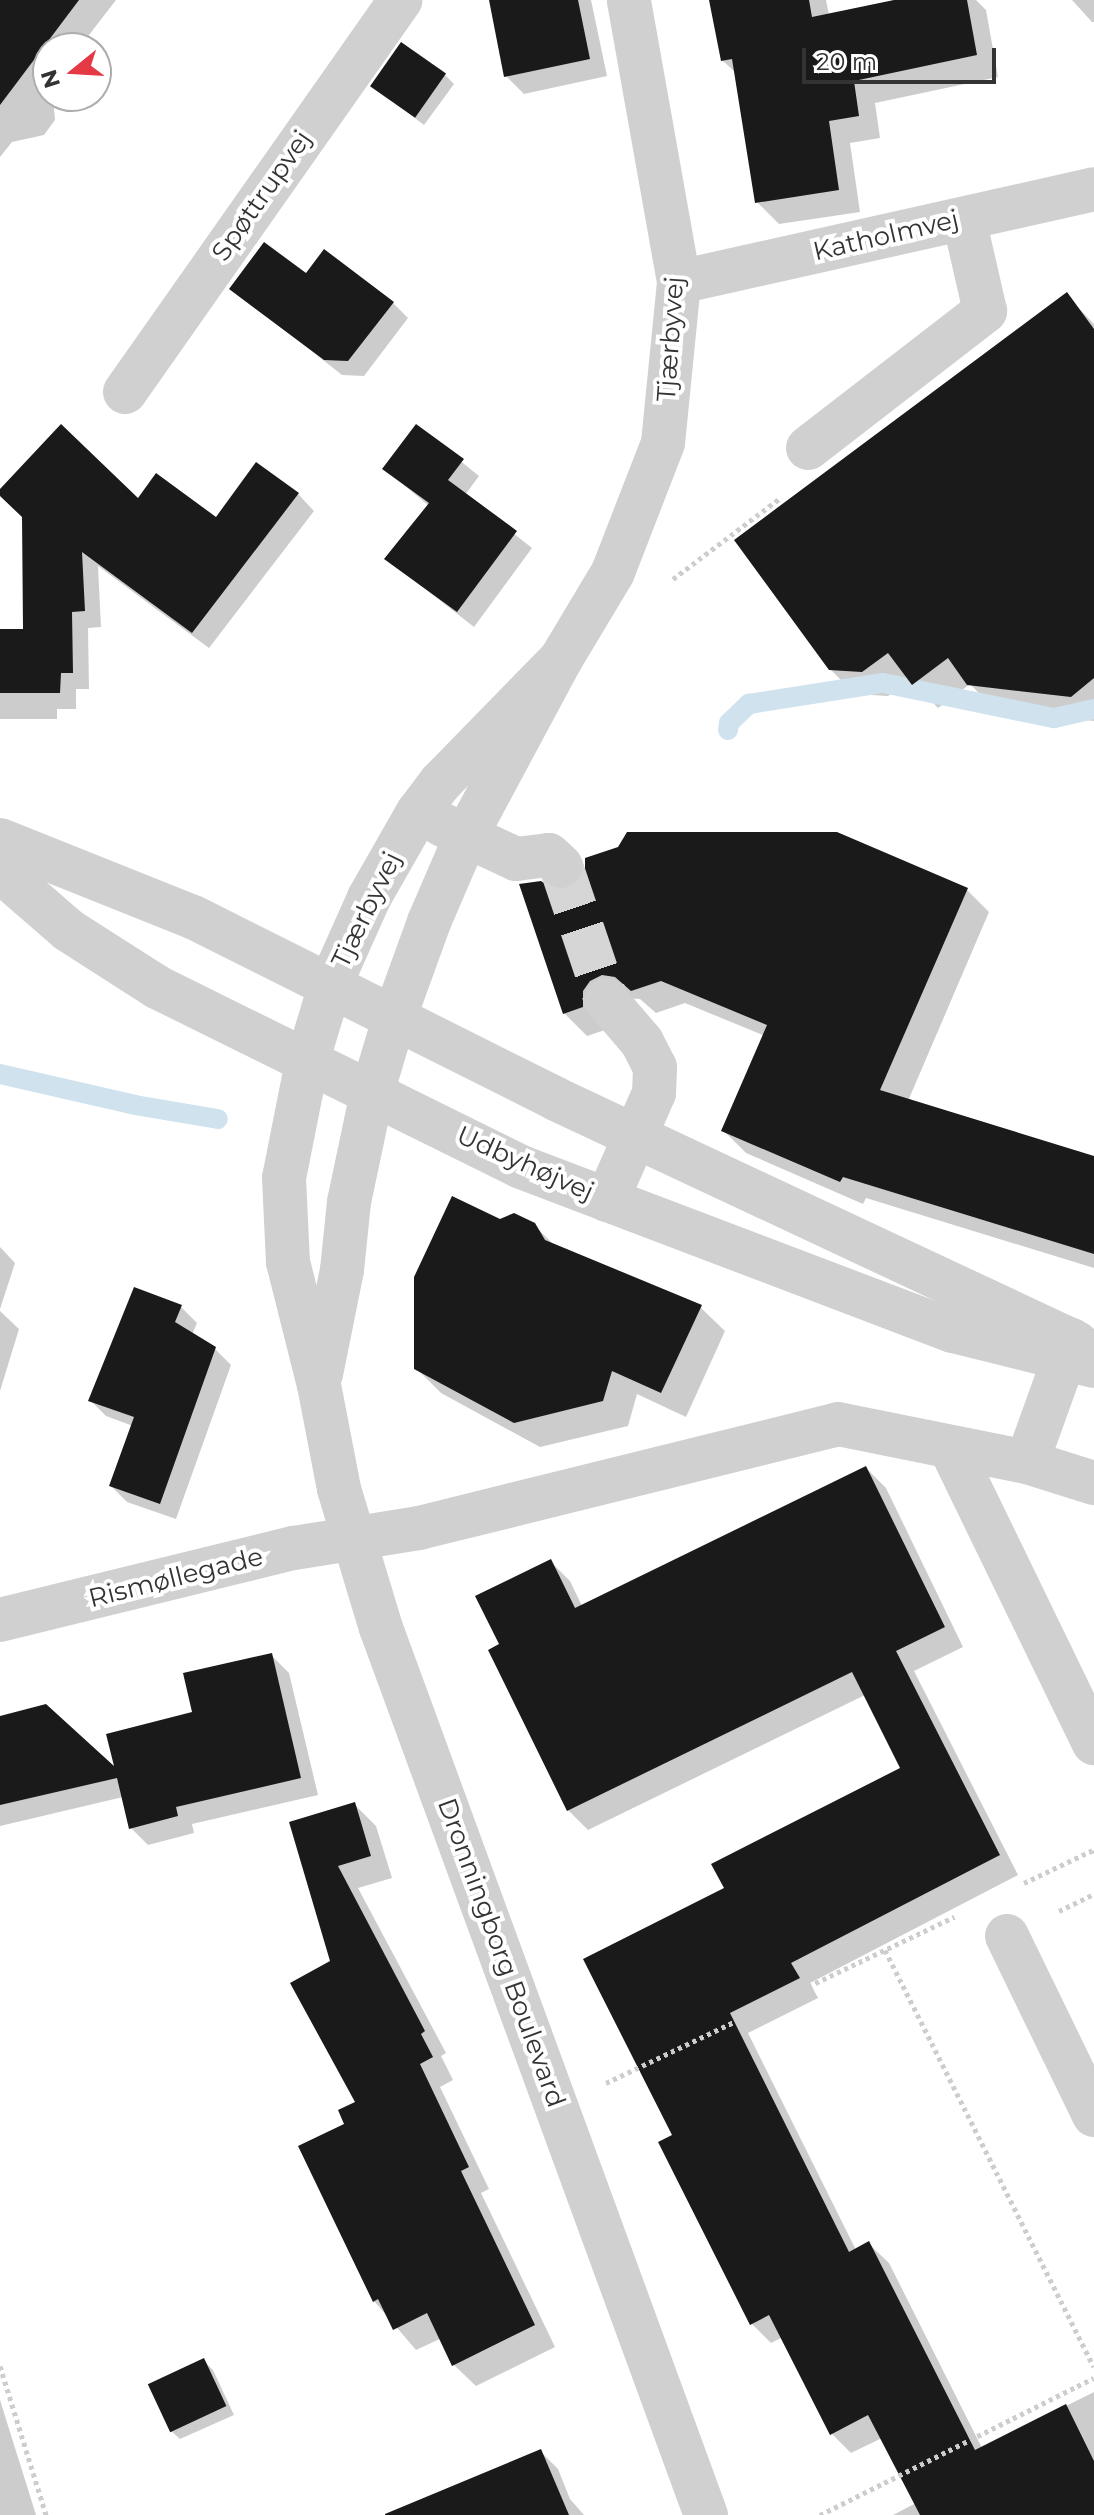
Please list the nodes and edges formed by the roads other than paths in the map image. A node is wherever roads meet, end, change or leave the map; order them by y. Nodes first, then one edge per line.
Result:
1 (400, 0) edge
2 (629, 0) edge
3 (1094, 189) edge
4 (964, 219) junction
5 (679, 282) junction
6 (125, 392) dead end
7 (808, 448) road end
8 (561, 659) junction
9 (418, 812) junction
10 (466, 836) junction
11 (0, 840) edge
12 (561, 866) dead end
13 (0, 871) edge
14 (331, 983) junction
15 (606, 1000) tunnel mouth
16 (395, 1016) junction
17 (307, 1062) junction
18 (372, 1093) junction
19 (634, 1135) junction
20 (607, 1200) junction
21 (1081, 1354) edge
22 (319, 1385) junction
23 (951, 1449) junction
24 (1027, 1462) junction
25 (1094, 1483) edge
26 (352, 1539) junction
27 (0, 1620) edge
28 (1094, 1743) edge
29 (1007, 1936) dead end
30 (1094, 2115) edge
31 (706, 2515) edge

1 - 6 street, Spøttrupvej
2 - 5 street, Tjærbyvej
3 - 4 street, Katholmvej
4 - 5 street, Katholmvej
4 - 7 street
5 - 8 street, Tjærbyvej
8 - 9 street, Tjærbyvej
8 - 10 street, Tjærbyvej
9 - 10 street
9 - 14 street, Tjærbyvej
10 - 12 street
10 - 16 street, Tjærbyvej
11 - 14 street
13 - 17 street, Udbyhøjvej
14 - 16 street
14 - 17 street, Tjærbyvej
15 - 19 street
16 - 18 street, Tjærbyvej
16 - 19 street
17 - 18 street, Udbyhøjvej
17 - 22 street, Dronningborg Boulevard
18 - 20 street, Udbyhøjvej
18 - 22 street, Dronningborg Boulevard
19 - 20 street
19 - 21 street
20 - 21 street, Udbyhøjvej
21 - 24 street
22 - 26 street, Dronningborg Boulevard
23 - 24 street, Rismøllegade
23 - 26 street, Rismøllegade
23 - 28 street
24 - 25 street, Rismøllegade
26 - 27 street, Rismøllegade
26 - 31 street, Dronningborg Boulevard
29 - 30 street

